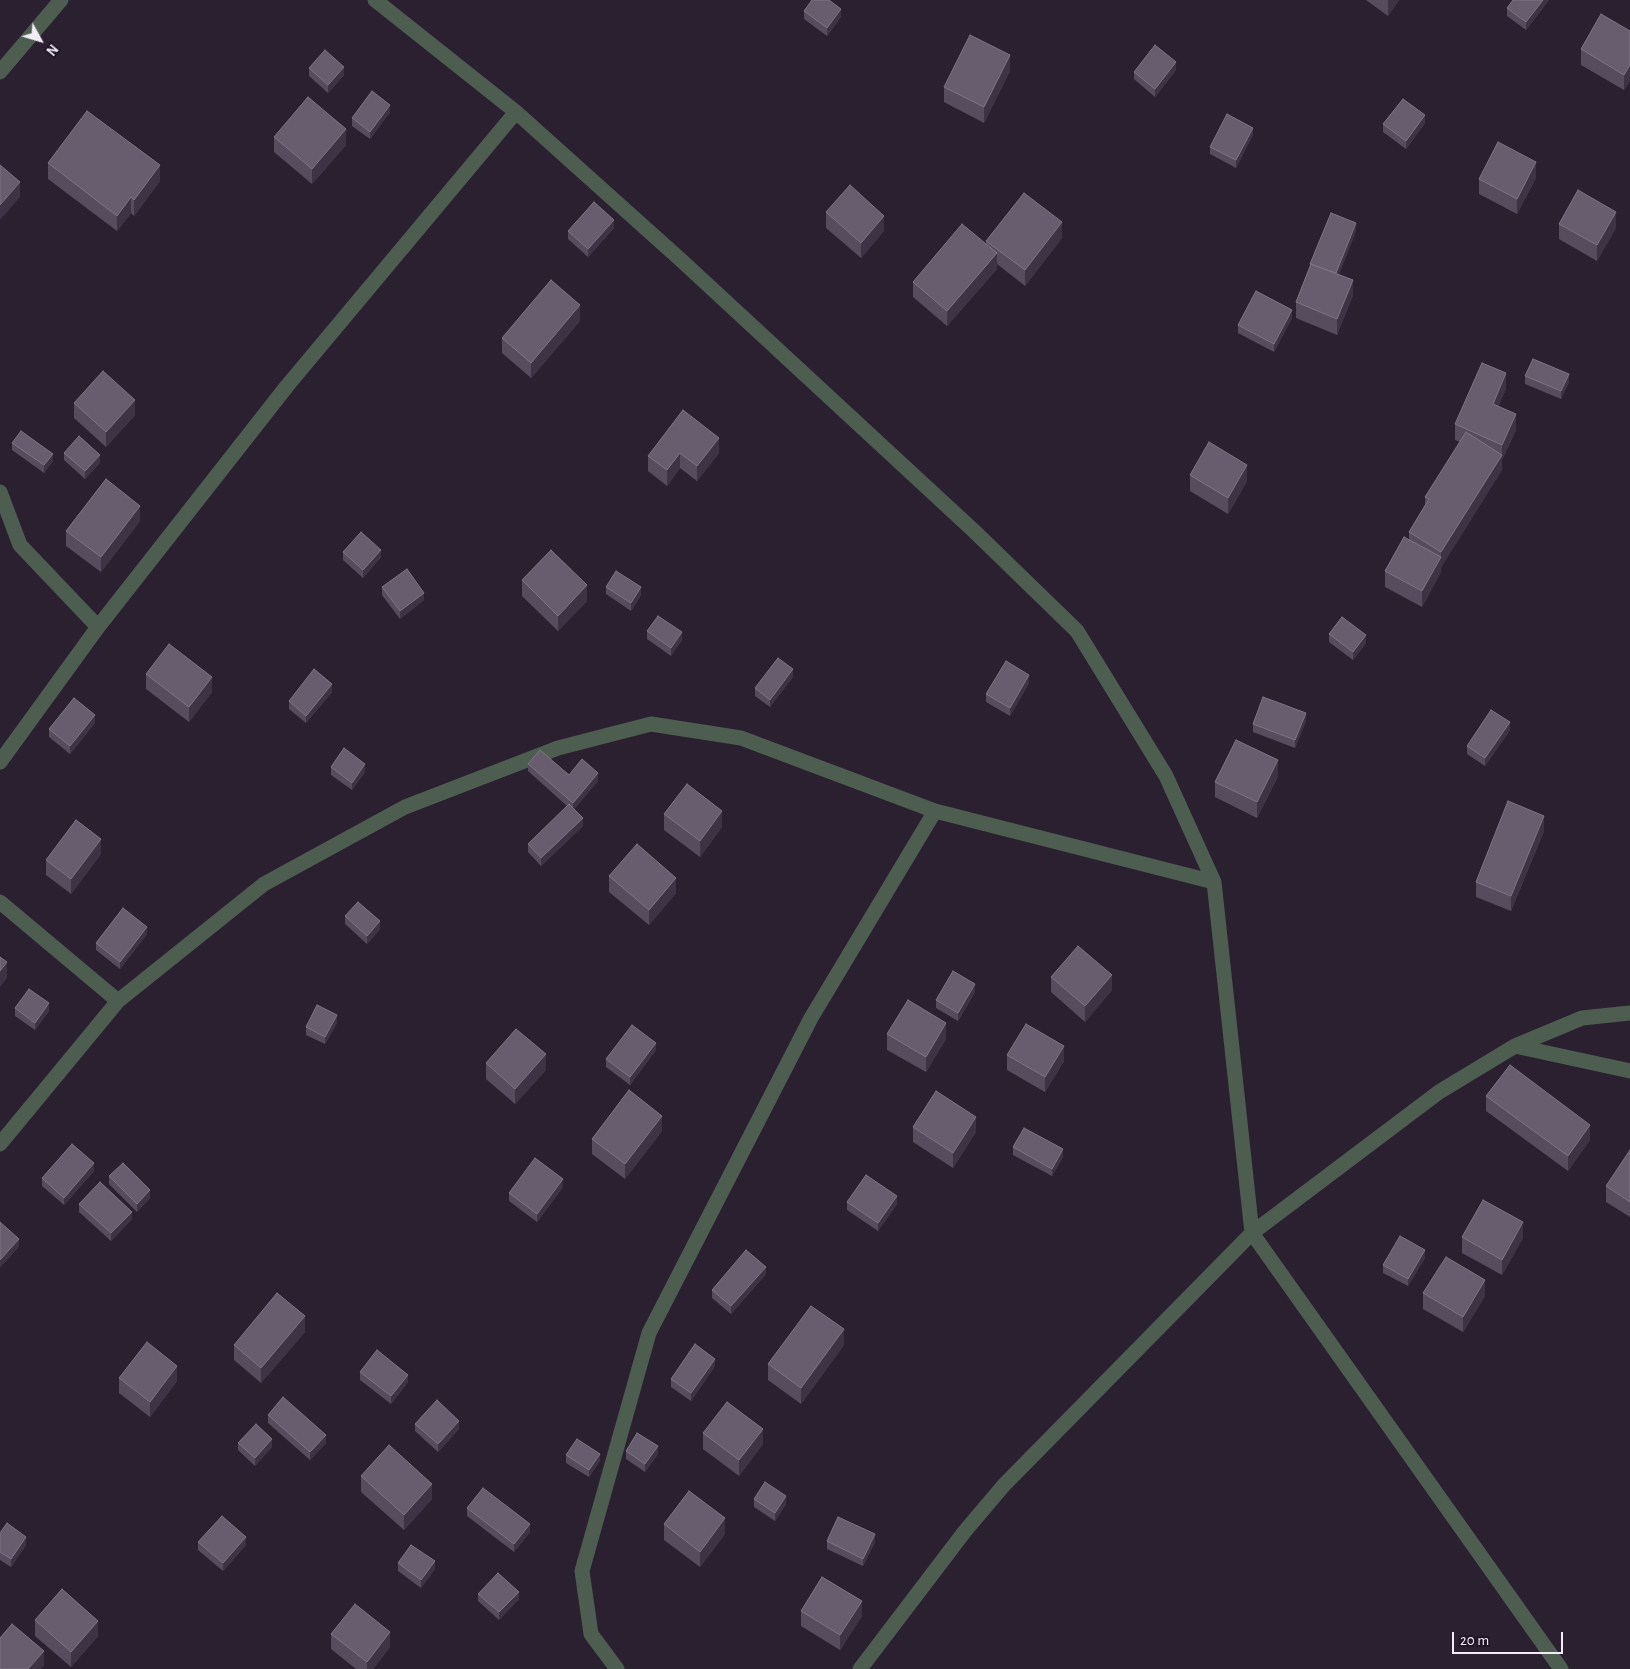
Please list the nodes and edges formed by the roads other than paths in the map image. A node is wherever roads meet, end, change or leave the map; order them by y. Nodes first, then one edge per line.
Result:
1 (61, 0) edge
2 (375, 0) edge
3 (0, 72) edge
4 (516, 112) junction
5 (0, 492) edge
6 (98, 626) junction
7 (0, 762) edge
8 (935, 811) junction
9 (1214, 882) junction
10 (0, 902) edge
11 (118, 1001) junction
12 (1630, 1013) edge
13 (1515, 1046) junction
14 (1630, 1071) edge
15 (0, 1144) edge
16 (1252, 1233) junction
17 (617, 1669) edge
18 (860, 1669) edge
19 (1561, 1669) edge

1 - 3 street
2 - 4 street
4 - 6 street
4 - 9 street
5 - 6 street
6 - 7 street
8 - 9 street
8 - 11 street
8 - 17 street
9 - 16 street
10 - 11 street
11 - 15 street
12 - 13 street
13 - 14 street
13 - 16 street
16 - 18 street
16 - 19 street

